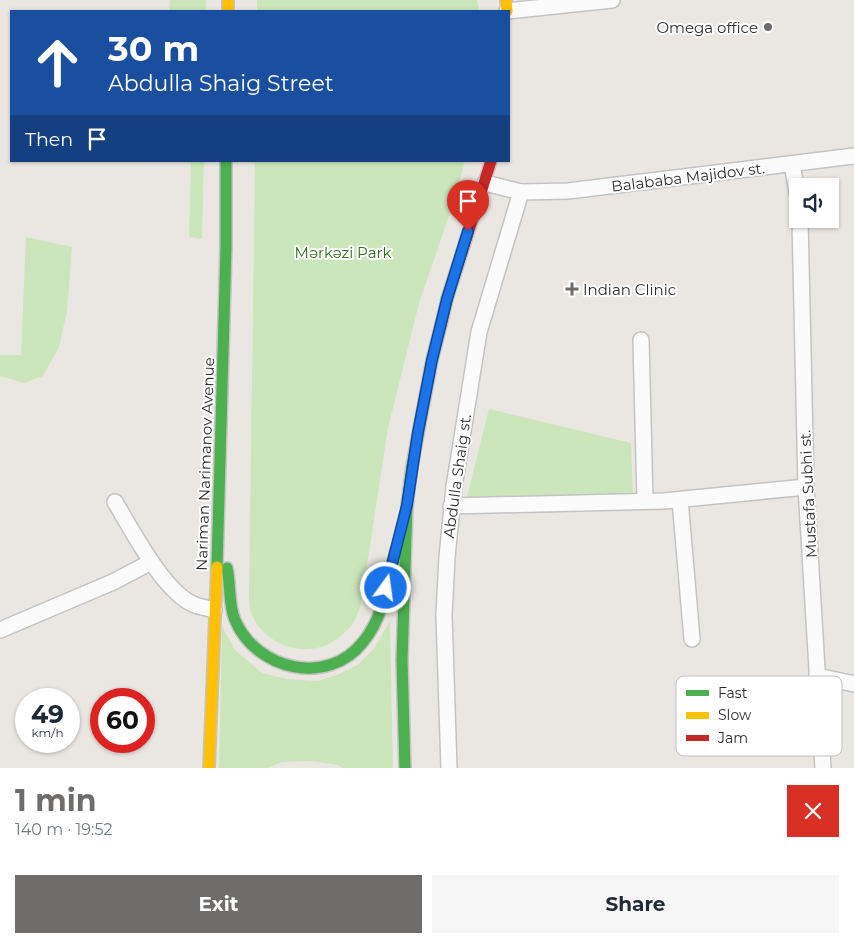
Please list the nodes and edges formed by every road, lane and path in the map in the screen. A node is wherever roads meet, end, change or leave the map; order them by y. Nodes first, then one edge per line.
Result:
1 (612, 0) edge
2 (510, 11) edge
3 (854, 156) edge
4 (226, 162) edge
5 (492, 162) edge
6 (792, 164) junction
7 (794, 178) edge
8 (485, 183) junction
9 (521, 192) junction
10 (800, 228) edge
11 (641, 340) dead end
12 (806, 487) junction
13 (680, 500) junction
14 (645, 501) junction
15 (116, 502) dead end
16 (407, 505) junction
17 (451, 506) junction
18 (219, 535) junction
19 (151, 562) junction
20 (214, 610) junction
21 (0, 630) edge
22 (692, 638) dead end
23 (817, 676) edge
24 (209, 768) edge
25 (405, 768) edge
26 (449, 768) edge

1 - 2 street
3 - 6 street, Balababa Majidov st.
4 - 18 main road, Nariman Narimanov Avenue
5 - 8 main road
6 - 7 street
6 - 9 street, Balababa Majidov st.
8 - 9 street, Balababa Majidov st.
8 - 16 main road
9 - 17 street, Abdulla Shaig st.
10 - 12 street, Mustafa Subhi st.
11 - 14 street
12 - 13 street
12 - 23 street, Mustafa Subhi st.
13 - 14 street
13 - 22 street
14 - 17 street
15 - 19 street
16 - 18 main road
16 - 25 main road
17 - 26 street, Abdulla Shaig st.
18 - 20 main road, Nariman Narimanov Avenue
19 - 20 street
19 - 21 street
20 - 24 main road, Nariman Narimanov Avenue

